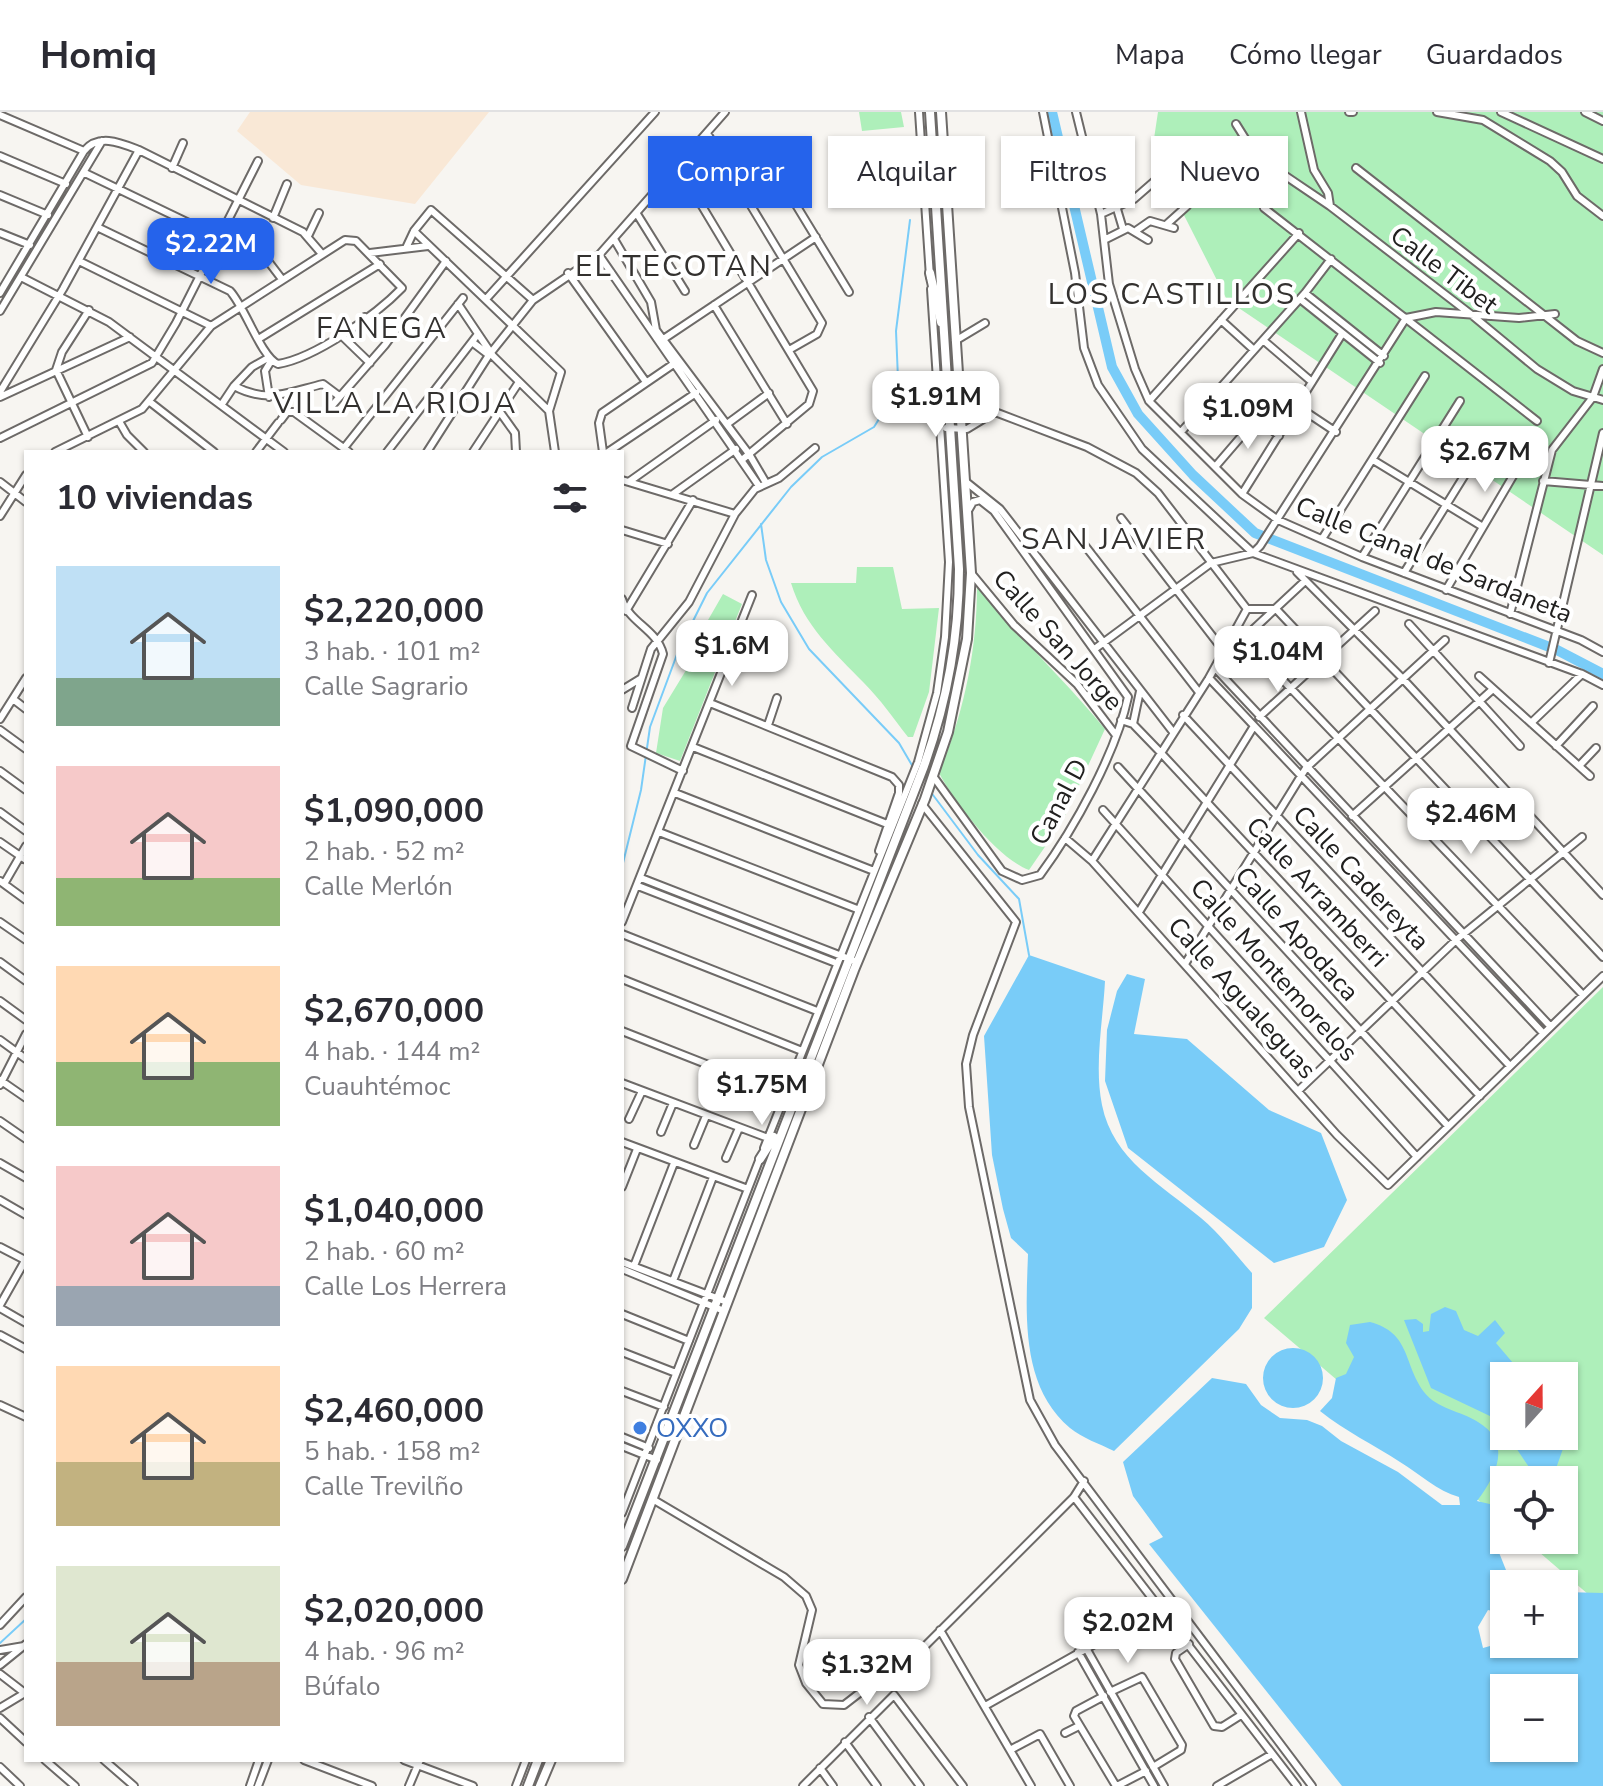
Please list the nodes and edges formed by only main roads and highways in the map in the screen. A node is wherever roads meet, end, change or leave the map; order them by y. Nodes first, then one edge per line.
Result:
1 (930, 112) edge
2 (941, 112) edge
3 (930, 273) road end
4 (945, 332) junction
5 (951, 433) junction
6 (941, 440) road end
7 (965, 477) junction
8 (851, 964) junction
9 (789, 1112) junction
10 (760, 1159) road end
11 (624, 1541) edge
12 (624, 1574) edge
13 (537, 1762) edge
14 (549, 1763) edge
15 (528, 1786) edge
16 (540, 1786) edge

1 - 4 main road
2 - 7 main road
3 - 4 main road
4 - 5 main road
5 - 6 main road
5 - 7 main road
5 - 8 main road
7 - 8 main road
8 - 9 main road
8 - 12 main road
9 - 10 main road
9 - 11 main road
13 - 15 main road
14 - 16 main road

